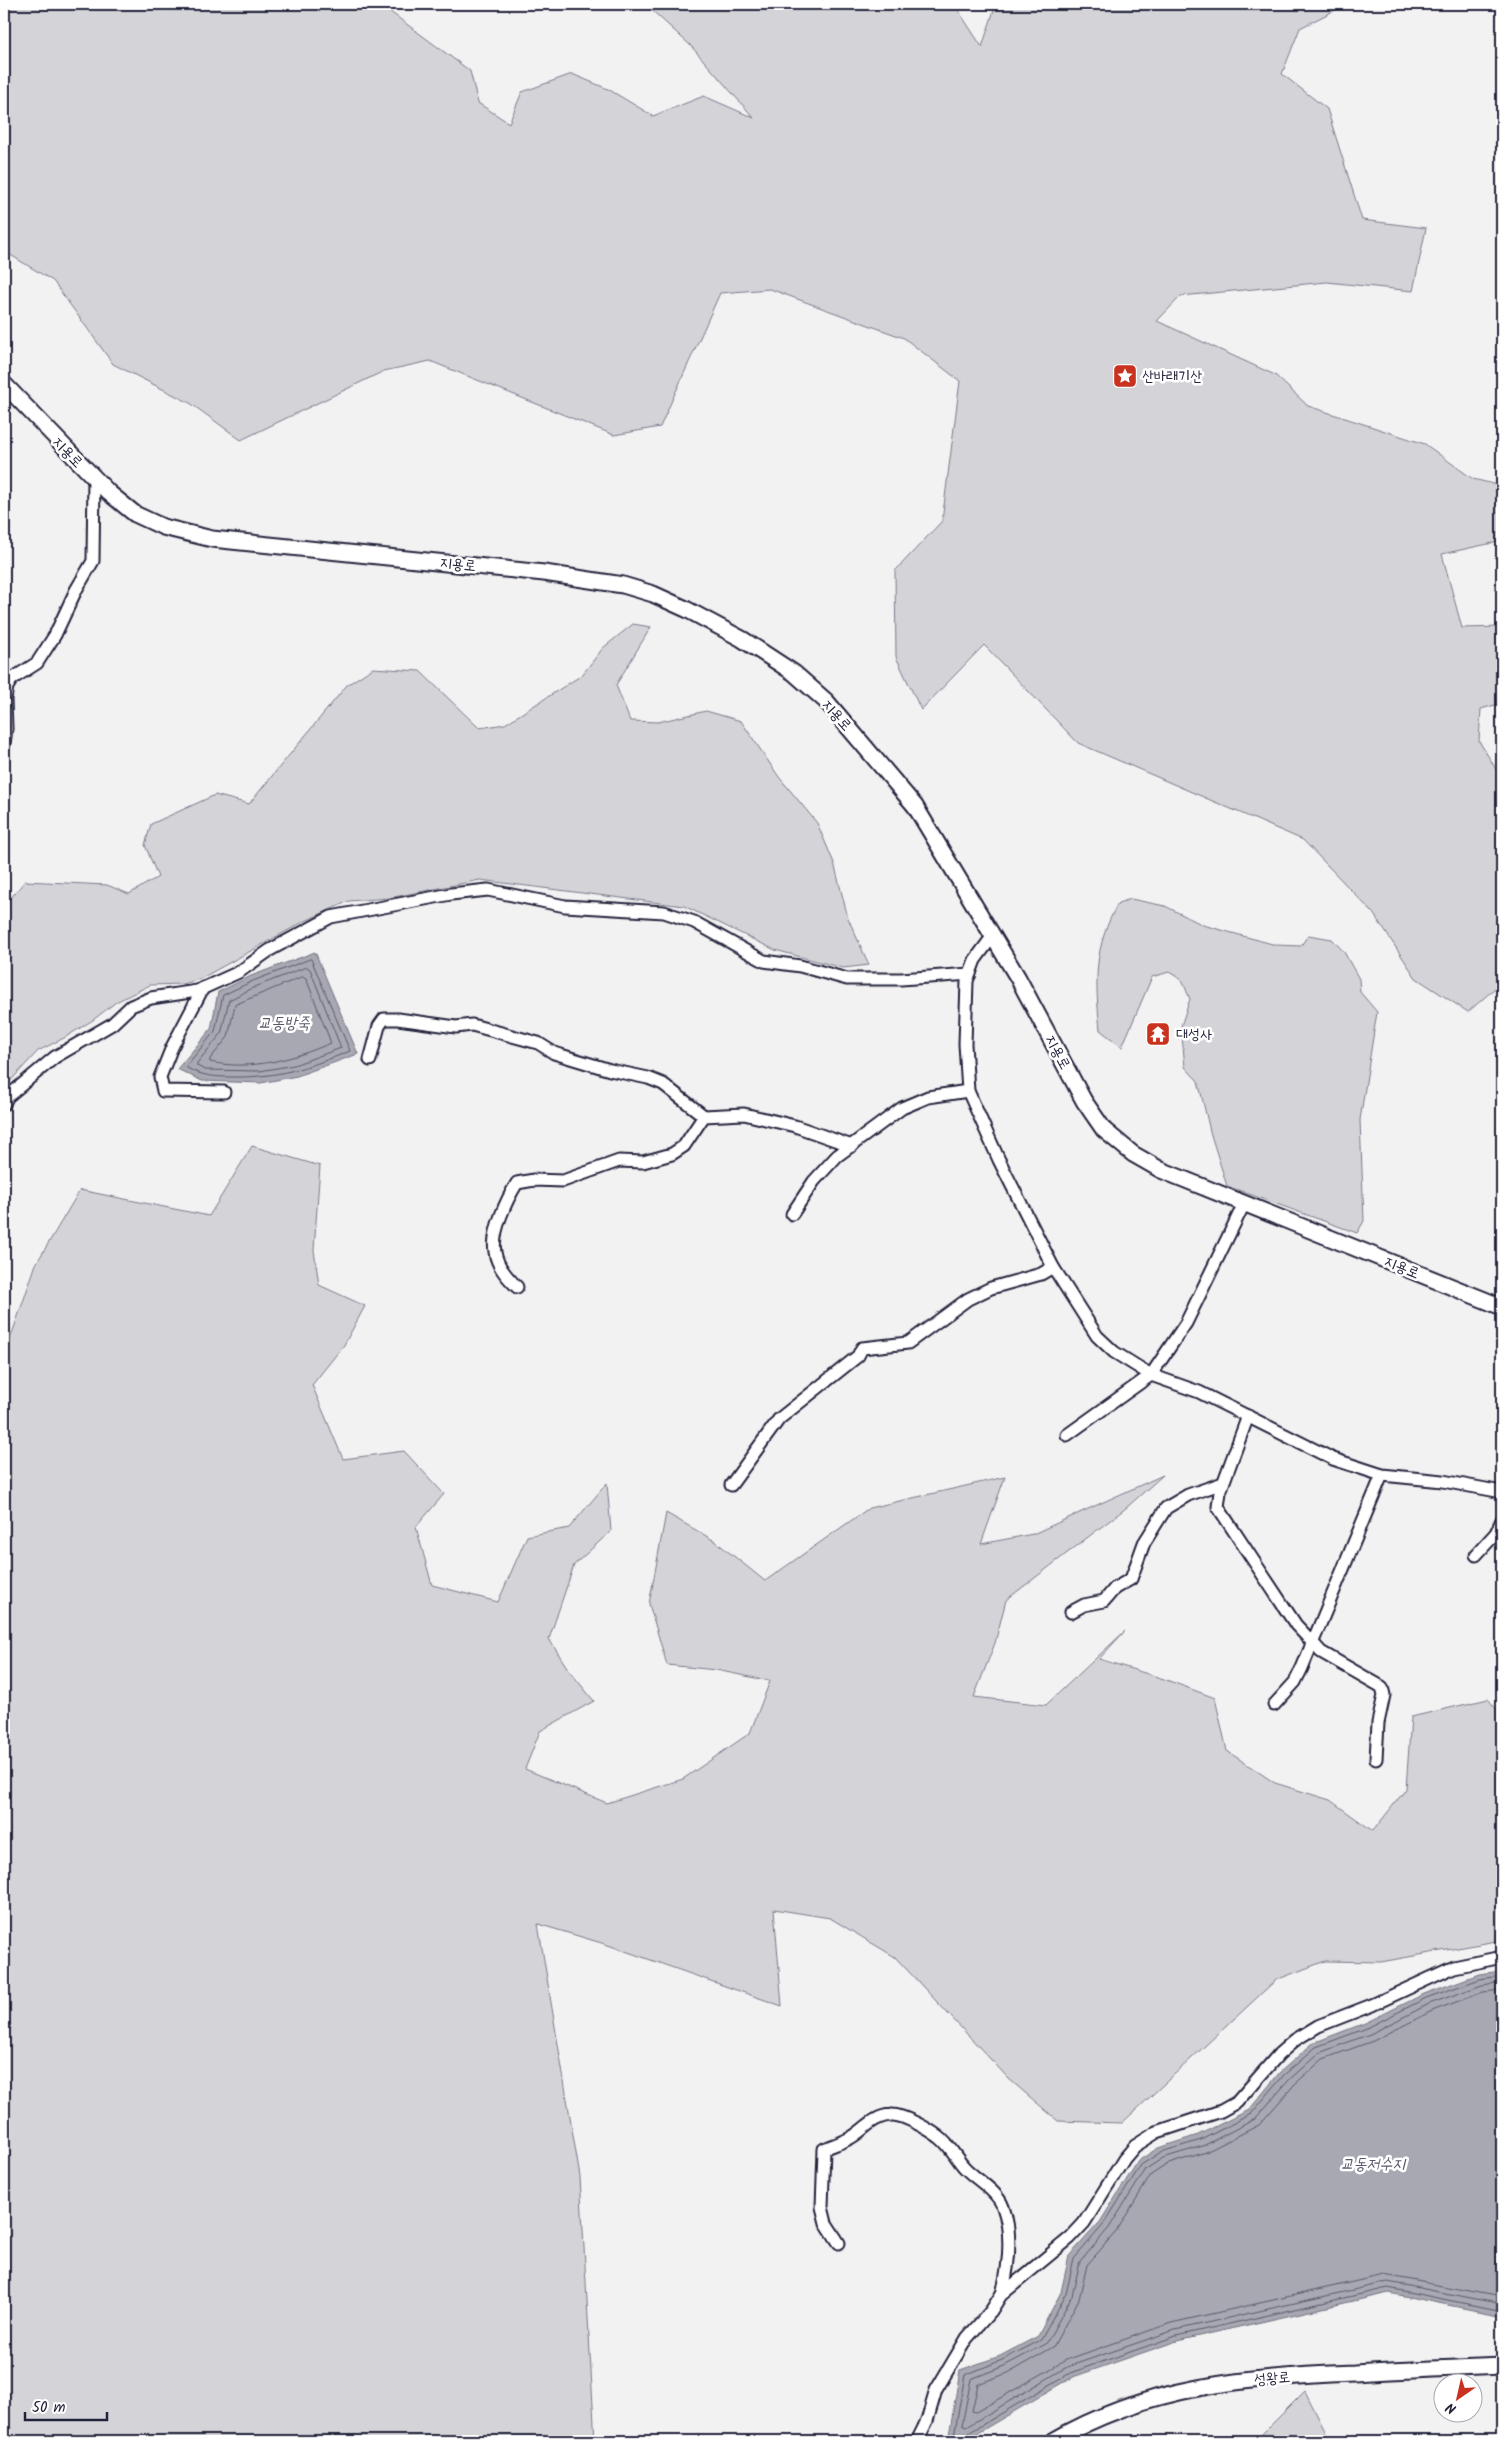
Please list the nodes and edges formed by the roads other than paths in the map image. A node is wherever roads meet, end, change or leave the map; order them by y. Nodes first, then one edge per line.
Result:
1 (4, 384) edge
2 (94, 478) junction
3 (4, 744) edge
4 (992, 937) junction
5 (970, 974) junction
6 (203, 988) junction
7 (370, 1060) dead end
8 (968, 1091) junction
9 (224, 1092) dead end
10 (4, 1104) edge
11 (704, 1116) junction
12 (852, 1146) junction
13 (1244, 1204) junction
14 (792, 1214) dead end
15 (1053, 1267) junction
16 (517, 1287) dead end
17 (1502, 1307) edge
18 (1151, 1375) junction
19 (1248, 1416) junction
20 (1067, 1435) dead end
21 (1382, 1475) junction
22 (1224, 1483) junction
23 (731, 1485) dead end
24 (1502, 1492) edge
25 (1502, 1520) edge
26 (1476, 1555) dead end
27 (1071, 1612) dead end
28 (1312, 1642) junction
29 (1274, 1705) dead end
30 (1376, 1759) dead end
31 (1502, 1957) edge
32 (839, 2243) dead end
33 (1001, 2295) junction
34 (1502, 2366) edge
35 (917, 2441) edge
36 (1053, 2441) edge

1 - 2 street, 지용로
2 - 3 street
2 - 4 street, 지용로
4 - 5 street
4 - 13 street, 지용로
5 - 6 street
5 - 8 street
6 - 9 street
6 - 10 street
7 - 11 street
8 - 12 street
8 - 15 street
11 - 12 street
11 - 16 street
12 - 14 street
13 - 17 street, 지용로
13 - 18 street
15 - 18 street
15 - 23 street
18 - 19 street
18 - 20 street
19 - 21 street
19 - 22 street
21 - 24 street
21 - 28 street
22 - 27 street
22 - 28 street
25 - 26 street
28 - 29 street
28 - 30 street
31 - 33 street
32 - 33 street
33 - 35 street
34 - 36 street, 성왕로

